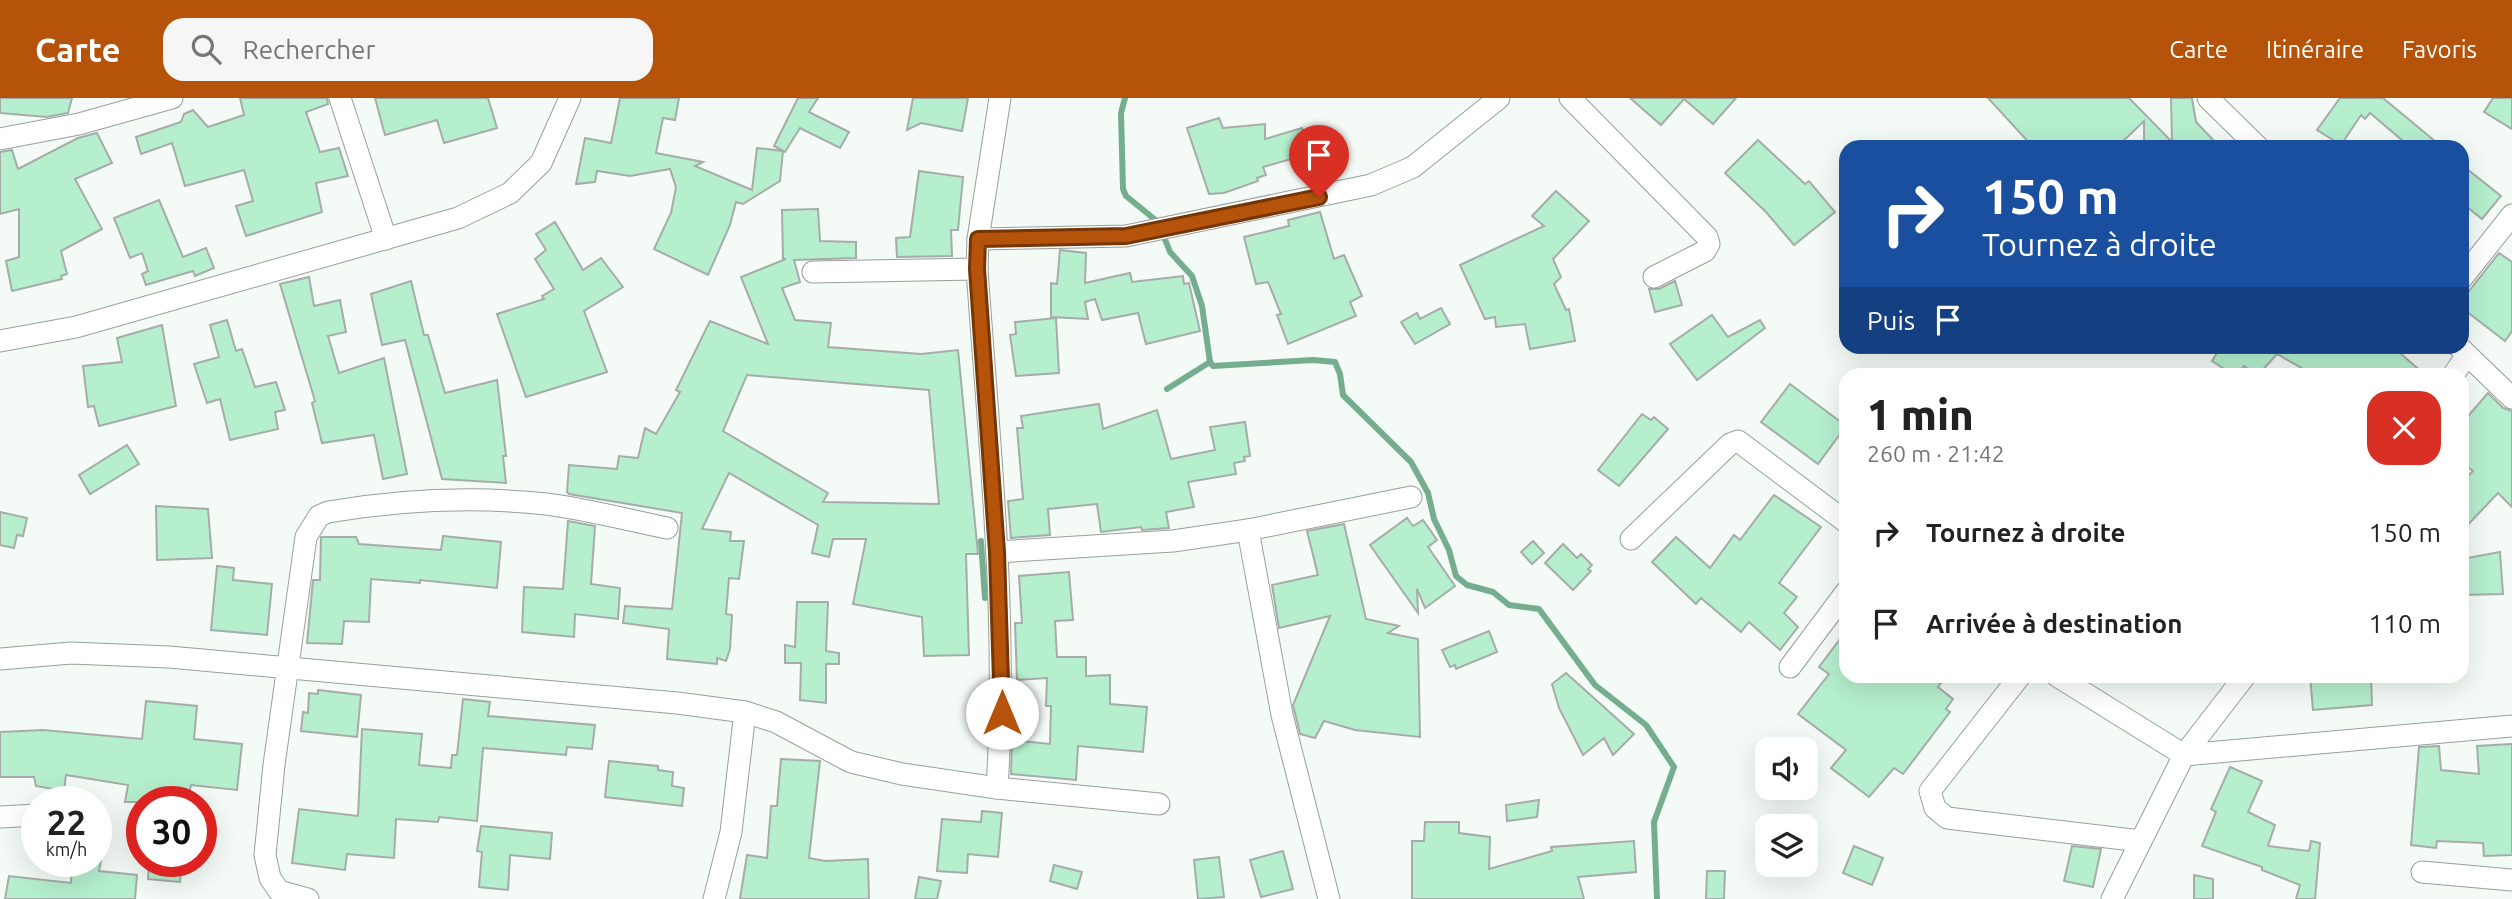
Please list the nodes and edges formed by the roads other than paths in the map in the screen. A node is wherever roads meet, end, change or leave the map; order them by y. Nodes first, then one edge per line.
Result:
1 (172, 98) edge
2 (340, 98) edge
3 (570, 98) edge
4 (1000, 98) edge
5 (1499, 98) edge
6 (1570, 98) edge
7 (2208, 98) edge
8 (0, 139) edge
9 (2251, 140) edge
10 (2512, 215) edge
11 (386, 239) junction
12 (978, 239) junction
13 (977, 269) junction
14 (2469, 269) edge
15 (814, 272) dead end
16 (1654, 277) dead end
17 (0, 341) edge
18 (2466, 354) edge
19 (2512, 398) edge
20 (1410, 497) dead end
21 (1839, 517) edge
22 (667, 528) dead end
23 (1248, 530) junction
24 (1631, 539) dead end
25 (997, 552) junction
26 (1839, 601) edge
27 (0, 659) edge
28 (1790, 667) dead end
29 (287, 668) junction
30 (2015, 683) edge
31 (2068, 683) edge
32 (2240, 683) edge
33 (745, 712) junction
34 (2512, 726) edge
35 (2184, 755) junction
36 (997, 788) junction
37 (1159, 804) dead end
38 (21, 816) edge
39 (0, 817) edge
40 (2141, 841) junction
41 (2422, 872) dead end
42 (2512, 880) edge
43 (308, 899) edge
44 (714, 899) edge
45 (1329, 899) edge
46 (2112, 899) edge

1 - 8 street
2 - 11 street
3 - 11 street
4 - 12 street
5 - 12 street
6 - 16 street
7 - 9 street
10 - 14 street
11 - 17 street
12 - 13 street
13 - 15 street
13 - 25 street
18 - 19 street
20 - 23 street
21 - 24 street
22 - 29 street
23 - 25 street
23 - 45 street
25 - 36 street
26 - 28 street
27 - 29 street
29 - 33 street
29 - 43 street
30 - 40 street
31 - 35 street
32 - 35 street
33 - 36 street
33 - 44 street
34 - 35 street
35 - 40 street
36 - 37 street
38 - 39 street
40 - 46 street
41 - 42 street

